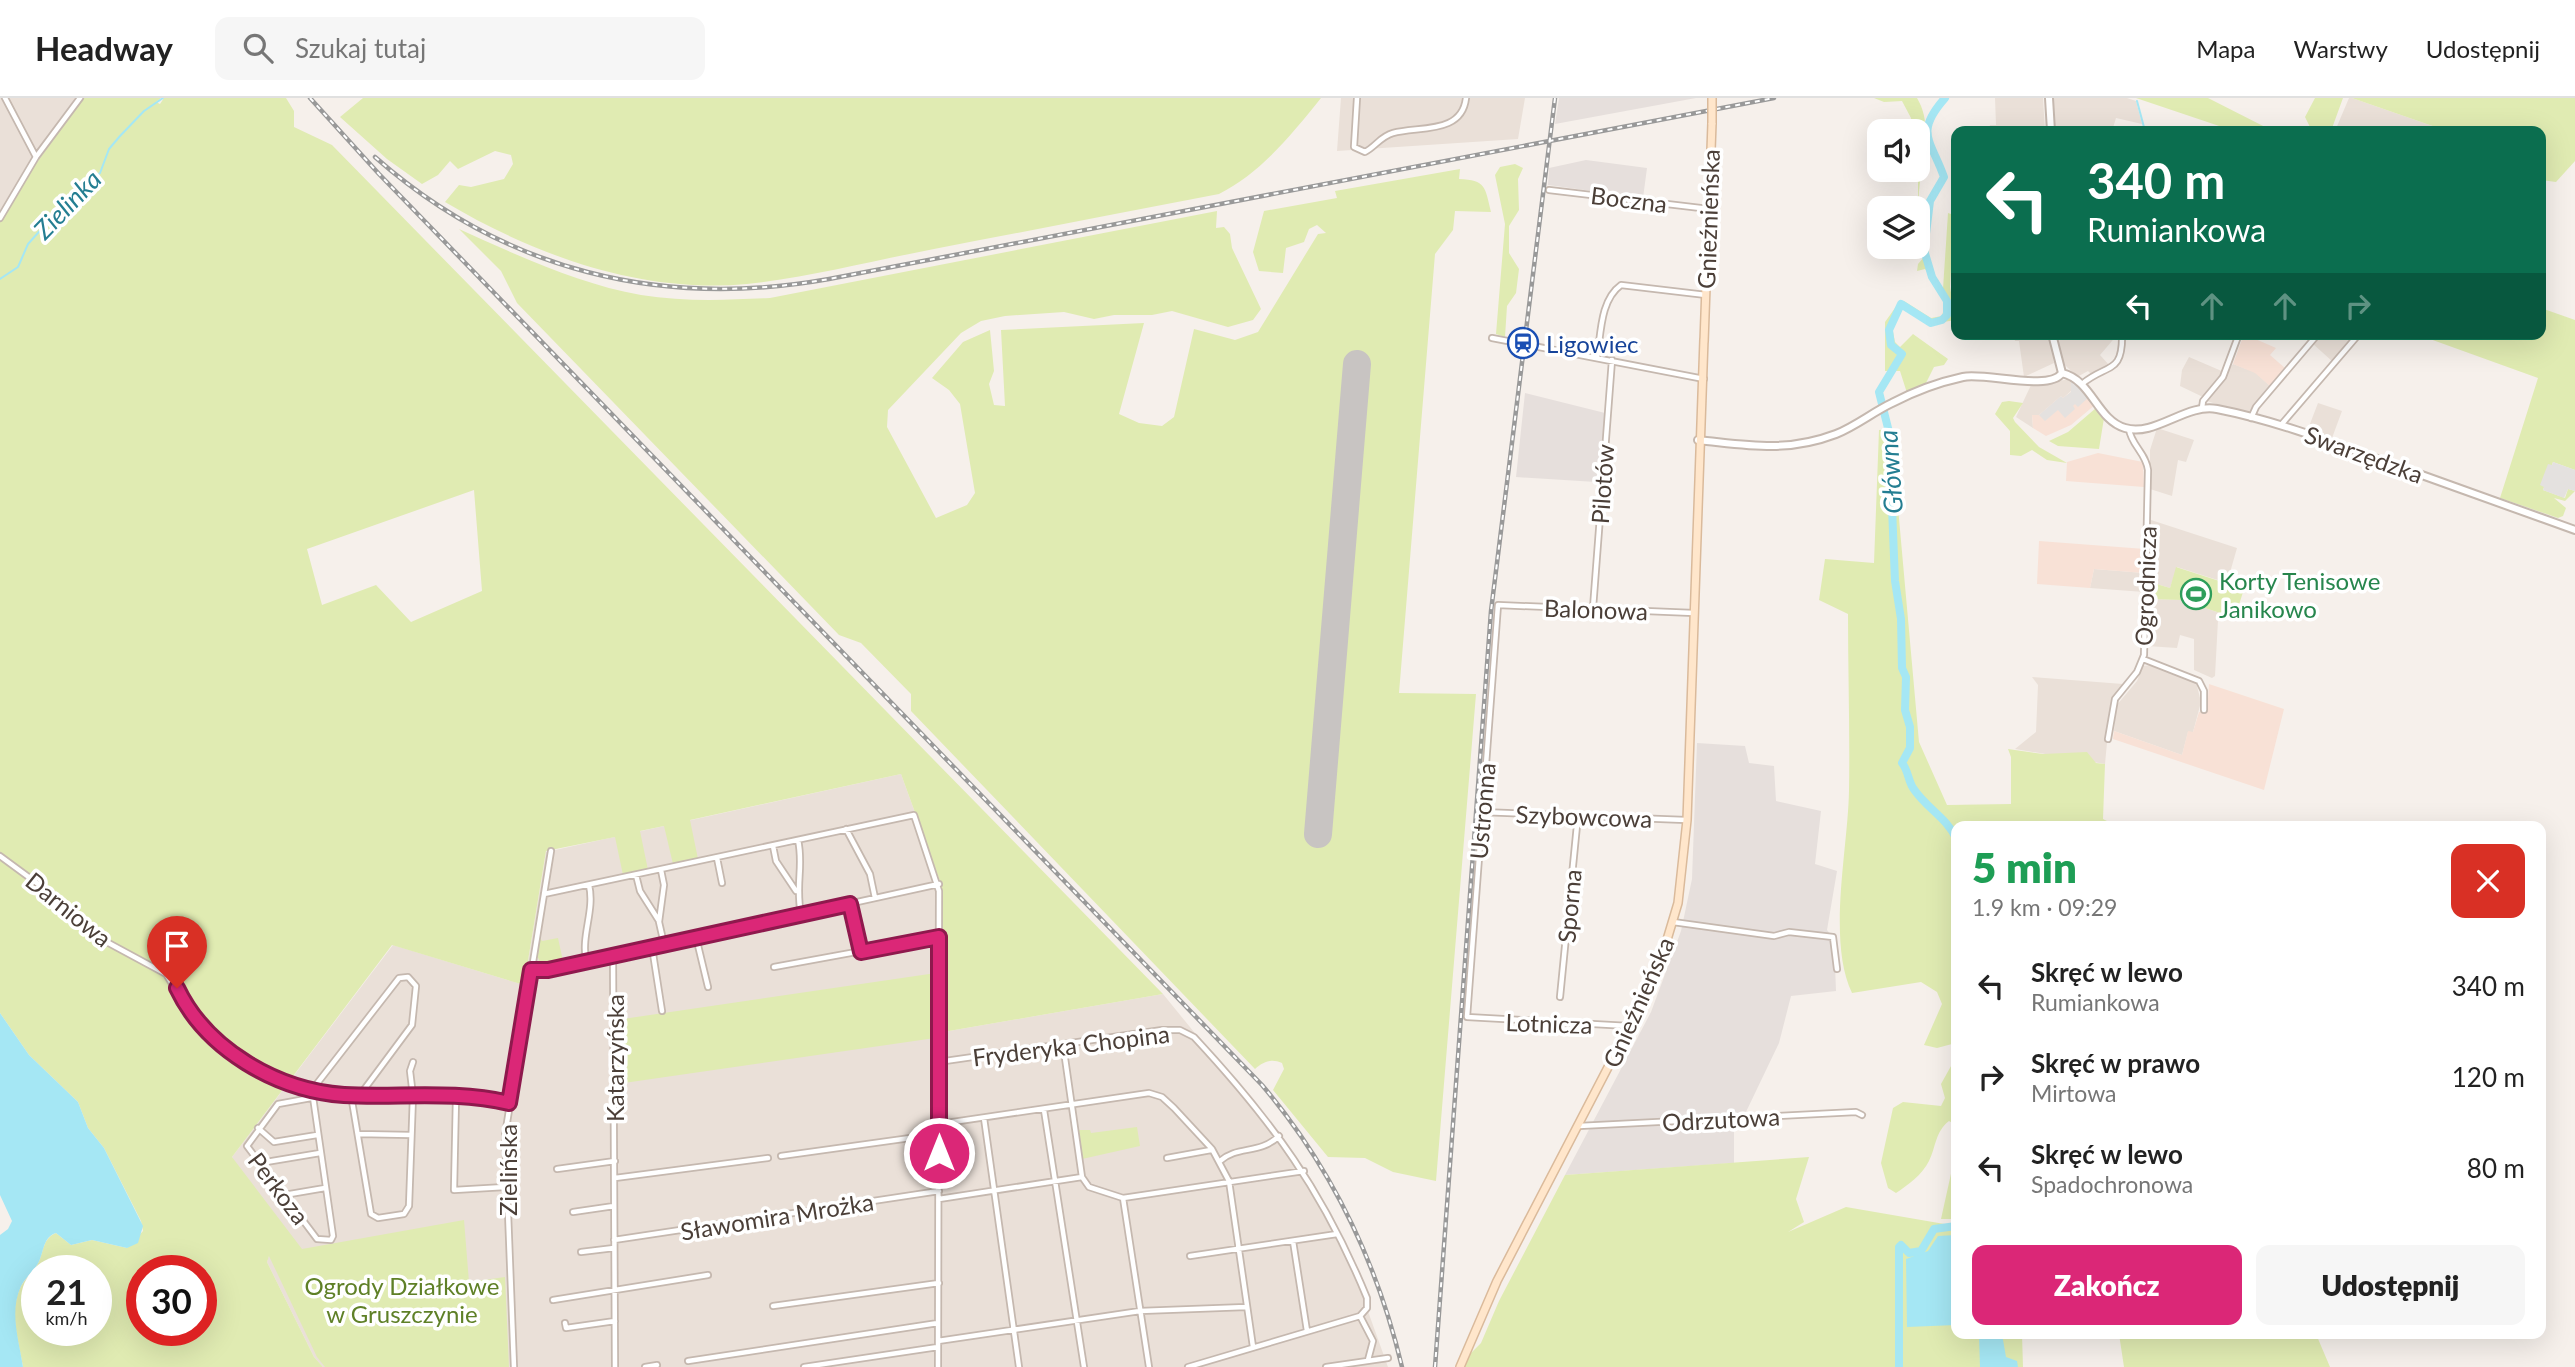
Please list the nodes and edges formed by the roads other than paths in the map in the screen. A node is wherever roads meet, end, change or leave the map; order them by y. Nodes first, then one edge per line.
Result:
1 (5, 98) edge
2 (80, 98) edge
3 (1357, 98) edge
4 (1466, 98) edge
5 (1712, 98) edge
6 (2049, 98) edge
7 (2051, 126) edge
8 (36, 158) junction
9 (1549, 190) dead end
10 (0, 202) edge
11 (1709, 209) junction
12 (4, 211) junction
13 (0, 218) edge
14 (1706, 295) junction
15 (1492, 338) dead end
16 (2054, 340) edge
17 (2122, 340) edge
18 (2237, 340) edge
19 (2313, 340) edge
20 (2354, 340) edge
21 (1597, 358) junction
22 (1612, 360) junction
23 (2062, 373) junction
24 (1703, 378) junction
25 (2082, 384) junction
26 (2202, 408) junction
27 (2251, 418) junction
28 (2281, 425) junction
29 (2129, 429) junction
30 (1701, 440) junction
31 (2575, 530) edge
32 (1498, 605) joint
33 (1593, 608) junction
34 (1694, 613) junction
35 (2143, 659) junction
36 (2204, 710) dead end
37 (2108, 739) dead end
38 (1482, 812) junction
39 (1578, 815) junction
40 (1687, 820) junction
41 (846, 829) junction
42 (798, 840) junction
43 (773, 846) junction
44 (551, 851) dead end
45 (0, 856) edge
46 (717, 858) junction
47 (662, 870) junction
48 (636, 876) junction
49 (722, 883) dead end
50 (939, 884) junction
51 (589, 885) junction
52 (796, 892) junction
53 (544, 894) junction
54 (875, 898) junction
55 (850, 904) junction
56 (801, 914) junction
57 (659, 922) junction
58 (1673, 922) junction
59 (696, 937) junction
60 (939, 937) junction
61 (664, 944) junction
62 (652, 947) junction
63 (861, 952) junction
64 (613, 955) junction
65 (586, 961) junction
66 (774, 967) dead end
67 (1837, 969) dead end
68 (531, 970) junction
69 (708, 987) dead end
70 (1560, 997) dead end
71 (662, 1011) dead end
72 (1467, 1017) joint
73 (1631, 1026) junction
74 (1063, 1044) junction
75 (413, 1062) dead end
76 (938, 1062) junction
77 (313, 1088) junction
78 (351, 1095) junction
79 (360, 1095) junction
80 (413, 1096) junction
81 (456, 1097) junction
82 (311, 1098) junction
83 (509, 1103) junction
84 (1072, 1106) junction
85 (1044, 1110) junction
86 (1863, 1115) dead end
87 (984, 1118) junction
88 (939, 1124) junction
89 (1579, 1126) junction
90 (258, 1128) junction
91 (358, 1134) junction
92 (939, 1134) junction
93 (317, 1135) junction
94 (411, 1135) junction
95 (1279, 1136) junction
96 (1212, 1149) junction
97 (320, 1153) junction
98 (781, 1156) dead end
99 (768, 1158) dead end
100 (1167, 1158) dead end
101 (615, 1161) junction
102 (1220, 1161) junction
103 (260, 1163) junction
104 (557, 1170) dead end
105 (1304, 1171) junction
106 (1082, 1177) junction
107 (615, 1178) junction
108 (1229, 1181) junction
109 (1055, 1182) junction
110 (505, 1187) junction
111 (325, 1188) junction
112 (939, 1191) junction
113 (994, 1191) junction
114 (284, 1195) junction
115 (1123, 1198) junction
116 (939, 1199) junction
117 (614, 1206) junction
118 (573, 1212) dead end
119 (1337, 1234) junction
120 (614, 1240) junction
121 (1293, 1241) junction
122 (614, 1248) junction
123 (1238, 1249) junction
124 (581, 1252) dead end
125 (1190, 1256) dead end
126 (708, 1275) dead end
127 (939, 1283) junction
128 (615, 1289) junction
129 (553, 1300) dead end
130 (773, 1306) dead end
131 (1246, 1307) junction
132 (1140, 1311) junction
133 (1360, 1316) junction
134 (615, 1321) junction
135 (1077, 1321) junction
136 (565, 1323) dead end
137 (938, 1323) junction
138 (1013, 1330) junction
139 (1307, 1331) junction
140 (938, 1344) junction
141 (1253, 1347) junction
142 (1388, 1358) dead end
143 (1368, 1360) junction
144 (688, 1361) dead end
145 (657, 1365) edge
146 (514, 1367) edge
147 (615, 1367) edge
148 (645, 1367) edge
149 (804, 1367) edge
150 (938, 1367) edge
151 (1019, 1367) edge
152 (1084, 1367) edge
153 (1149, 1367) edge
154 (1188, 1367) edge
155 (1326, 1367) edge
156 (1460, 1367) edge

1 - 8 street
2 - 8 street
3 - 4 street
5 - 11 main road, Gnieźnieńska, bridge
6 - 7 street
8 - 12 street
9 - 11 street, Boczna
10 - 12 street
11 - 14 main road, Gnieźnieńska
12 - 13 street
14 - 21 street
14 - 24 main road, Gnieźnieńska
15 - 21 street
16 - 23 street
17 - 25 street
18 - 26 street
19 - 27 street
20 - 28 street
21 - 22 street
22 - 24 street
22 - 33 street, Pilotów
23 - 25 street
23 - 30 street
24 - 30 main road, Gnieźnieńska
25 - 29 street
26 - 27 street, Swarzędzka
26 - 29 street
27 - 28 street, Swarzędzka
28 - 31 street, Swarzędzka
29 - 35 street, Ogrodnicza
30 - 34 main road, Gnieźnieńska
32 - 33 street, Balonowa
32 - 38 street, Ustronna
33 - 34 street, Balonowa
34 - 40 main road, Gnieźnieńska
35 - 36 street
35 - 37 street, Ogrodnicza
38 - 39 street, Szybowcowa
38 - 72 street, Ustronna
39 - 40 street, Szybowcowa
39 - 70 street, Sporna
40 - 58 main road, Gnieźnieńska
41 - 42 street
41 - 50 street
41 - 54 street
42 - 43 street
42 - 52 street
43 - 46 street
43 - 52 street
44 - 53 street, Zielińska
45 - 77 street, Darniowa
46 - 47 street
46 - 49 street
47 - 48 street
47 - 57 street
48 - 51 street
48 - 57 street
50 - 54 street
50 - 60 street
51 - 53 street
51 - 65 street
52 - 56 street
53 - 68 street, Zielińska
54 - 55 street
55 - 56 street
55 - 63 street
56 - 59 street
57 - 61 street
58 - 67 street
58 - 73 main road, Gnieźnieńska
59 - 61 street
59 - 69 street
60 - 63 street
60 - 76 street
61 - 62 street
62 - 64 street
62 - 71 street
63 - 66 street
64 - 65 street
64 - 101 street, Katarzyńska
65 - 68 street
68 - 83 street, Zielińska
72 - 73 street, Lotnicza
73 - 89 main road, Gnieźnieńska
74 - 76 street, Fryderyka Chopina
74 - 84 street
74 - 95 street, Fryderyka Chopina
75 - 80 street
76 - 88 street
77 - 78 street, Darniowa
77 - 79 street
77 - 82 street, Perkoza
78 - 79 street, Darniowa
78 - 91 street
79 - 80 street, Darniowa
80 - 81 street, Darniowa
80 - 94 street
81 - 83 street, Darniowa
81 - 110 street
82 - 90 street, Perkoza
82 - 93 street, Perkoza
83 - 110 street, Zielińska
84 - 85 street
84 - 96 street
84 - 106 street
85 - 87 street
85 - 109 street
86 - 89 street, Odrzutowa
87 - 88 street
87 - 113 street
88 - 92 street
89 - 156 main road, Gnieźnieńska
90 - 93 street
90 - 103 street, Perkoza
91 - 94 street
91 - 94 street
92 - 98 street
92 - 112 street
93 - 97 street, Perkoza
95 - 102 street
95 - 105 street, Fryderyka Chopina
96 - 100 street
96 - 102 street
97 - 103 street
97 - 111 street, Perkoza
99 - 107 street
101 - 104 street
101 - 107 street, Katarzyńska
102 - 108 street
103 - 114 street, Perkoza
105 - 108 street
105 - 119 street, Fryderyka Chopina
106 - 109 street
106 - 115 street
107 - 117 street, Katarzyńska
108 - 115 street
108 - 123 street
109 - 113 street
109 - 135 street
110 - 146 street, Zielińska
111 - 114 street
111 - 114 street, Perkoza
112 - 116 street
112 - 120 street, Sławomira Mrożka
113 - 116 street
113 - 138 street
115 - 132 street
116 - 127 street
117 - 118 street
117 - 120 street, Katarzyńska
119 - 121 street
119 - 133 street, Fryderyka Chopina
120 - 122 street, Katarzyńska
121 - 123 street
121 - 139 street
122 - 124 street
122 - 128 street, Katarzyńska
123 - 125 street
123 - 131 street
126 - 128 street
127 - 130 street
127 - 137 street
128 - 129 street
128 - 134 street, Katarzyńska
131 - 132 street
131 - 141 street
132 - 135 street
132 - 153 street
133 - 139 street
133 - 143 street, Fryderyka Chopina
134 - 136 street
134 - 147 street, Katarzyńska
135 - 138 street
135 - 152 street
137 - 140 street
137 - 144 street
138 - 140 street
138 - 151 street
139 - 141 street
140 - 149 street
140 - 150 street
141 - 154 street
142 - 143 street
143 - 155 street
145 - 148 street

